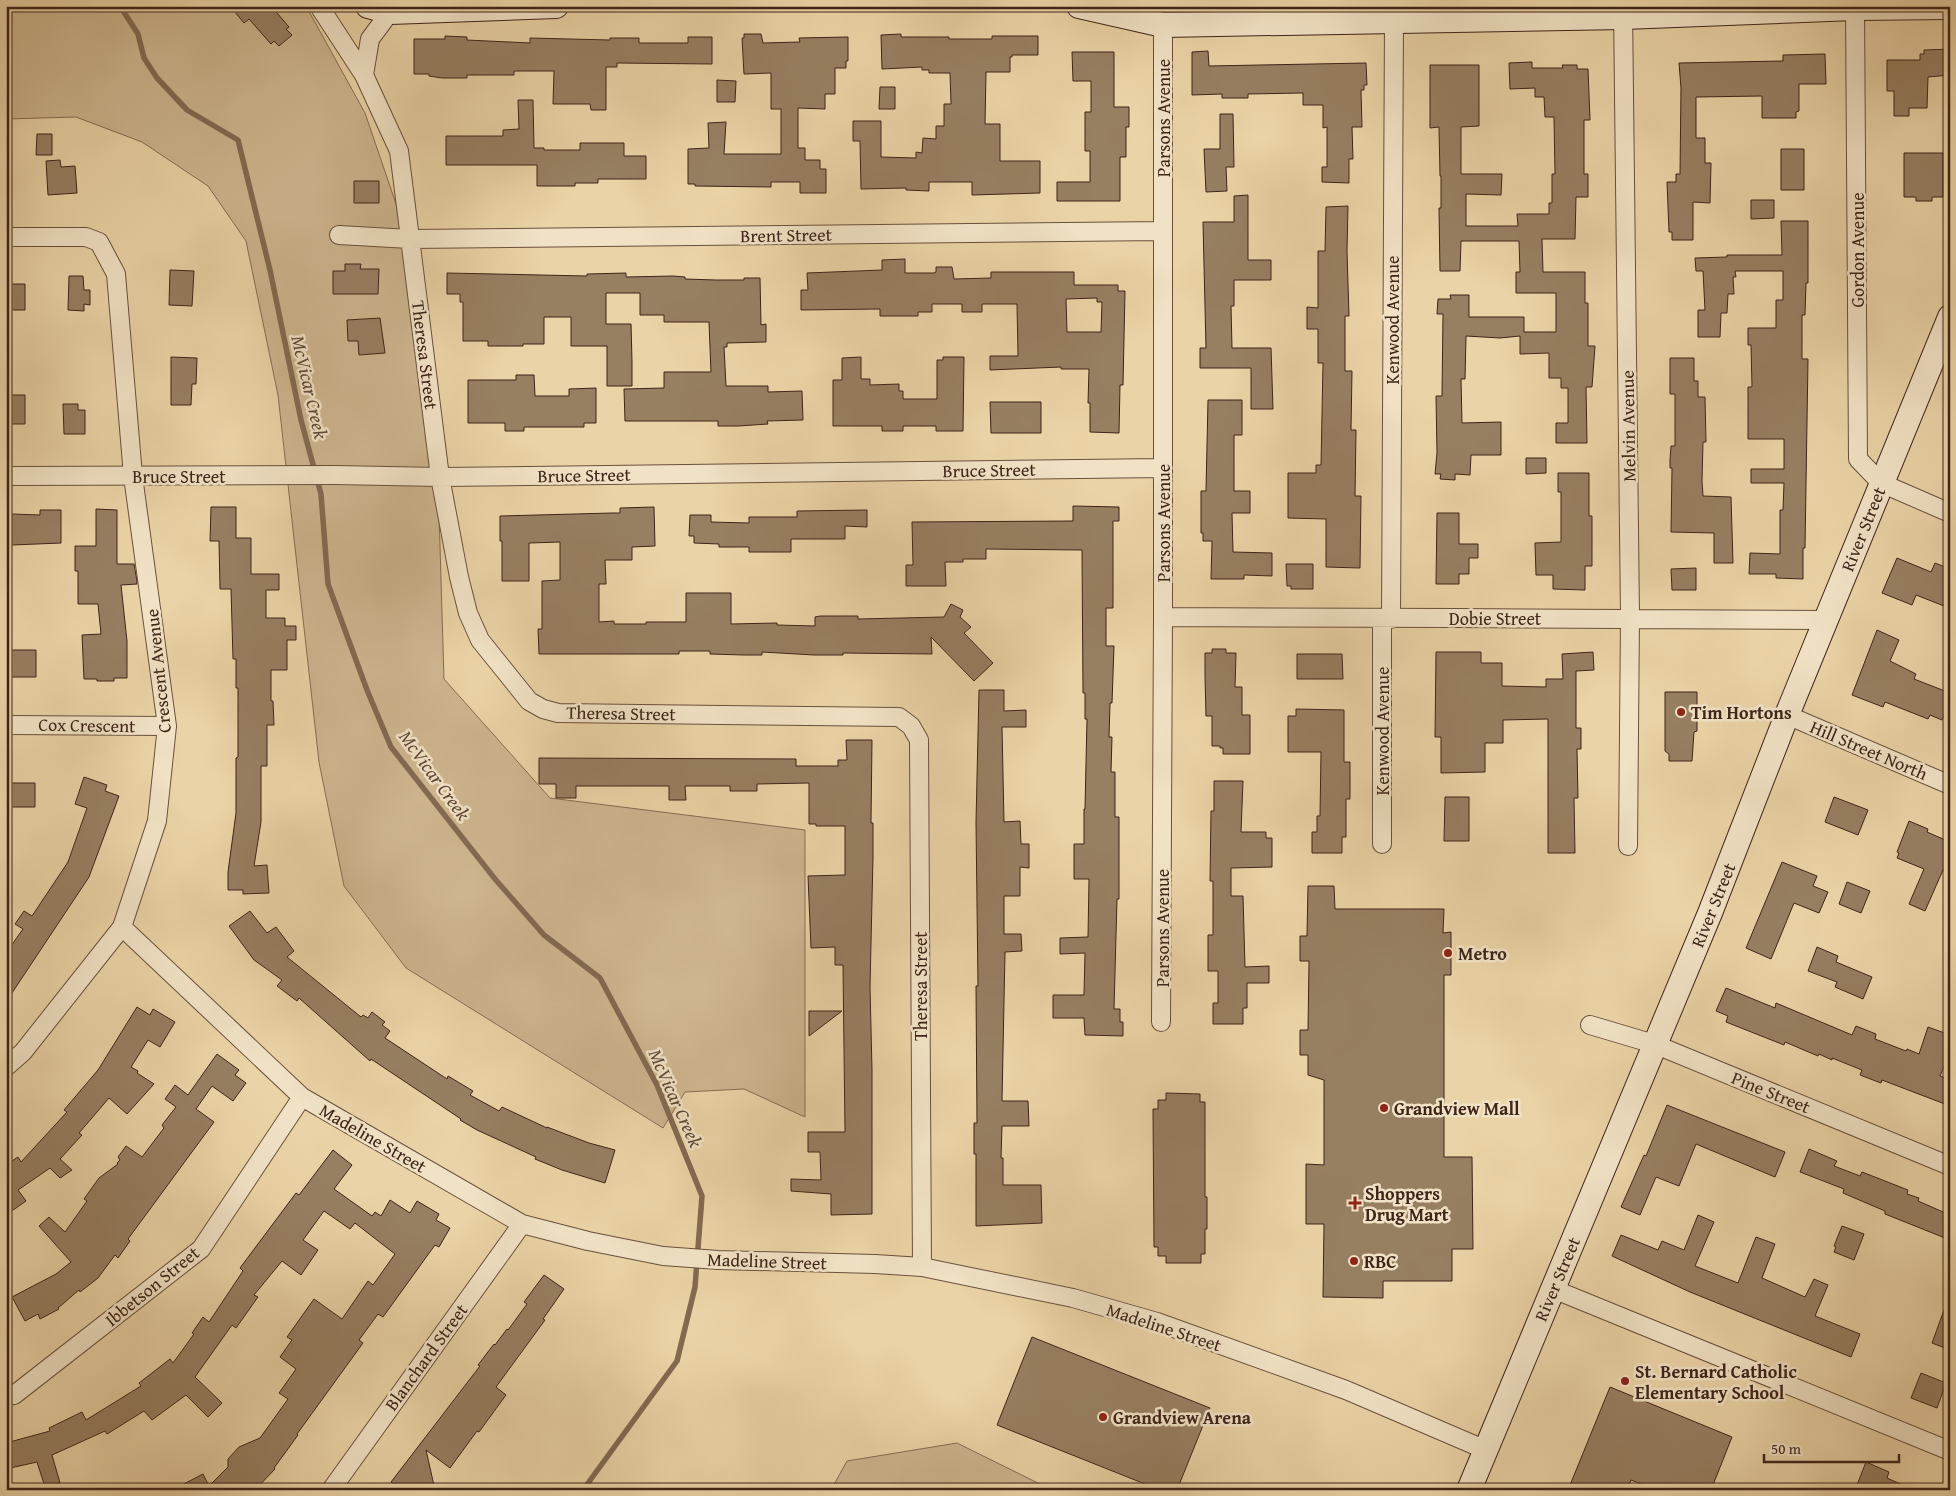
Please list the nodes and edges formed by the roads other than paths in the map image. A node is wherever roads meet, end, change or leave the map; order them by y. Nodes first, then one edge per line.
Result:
1 (319, 6) edge
2 (556, 6) edge
3 (1079, 6) edge
4 (1855, 7) edge
5 (1950, 7) edge
6 (379, 9) edge
7 (1623, 12) edge
8 (1394, 21) junction
9 (1164, 25) junction
10 (364, 76) junction
11 (1162, 232) junction
12 (339, 235) dead end
13 (6, 237) edge
14 (410, 239) junction
15 (1950, 317) edge
16 (1162, 468) junction
17 (6, 476) edge
18 (133, 476) junction
19 (440, 477) junction
20 (1881, 483) junction
21 (1950, 513) edge
22 (1164, 617) junction
23 (1630, 617) junction
24 (1387, 619) junction
25 (1826, 620) junction
26 (1787, 715) junction
27 (6, 725) edge
28 (167, 726) junction
29 (1950, 786) edge
30 (1382, 844) dead end
31 (1628, 846) dead end
32 (122, 927) junction
33 (1161, 1022) dead end
34 (1590, 1025) dead end
35 (1654, 1044) junction
36 (6, 1067) edge
37 (302, 1097) junction
38 (1950, 1166) edge
39 (522, 1224) junction
40 (922, 1267) junction
41 (1553, 1289) junction
42 (6, 1396) edge
43 (1486, 1450) junction
44 (1950, 1451) edge
45 (331, 1490) edge
46 (1469, 1490) edge

1 - 10 street, Theresa Street
2 - 6 main road
3 - 9 main road
4 - 5 main road
4 - 7 main road
4 - 20 street, Gordon Avenue
6 - 10 street
7 - 8 main road
7 - 23 street, Melvin Avenue
8 - 9 main road
8 - 24 street, Kenwood Avenue
9 - 11 street, Parsons Avenue
10 - 14 street, Theresa Street
11 - 14 street, Brent Street
11 - 16 street, Parsons Avenue
12 - 14 street, Brent Street
13 - 18 street, Crescent Avenue
14 - 19 street, Theresa Street
15 - 20 main road, River Street
16 - 19 street, Bruce Street
16 - 22 street, Parsons Avenue
17 - 18 street, Bruce Street
18 - 19 street, Bruce Street
18 - 28 street, Crescent Avenue
19 - 40 street, Theresa Street
20 - 21 street
20 - 25 main road, River Street
22 - 24 street, Dobie Street
22 - 33 street, Parsons Avenue
23 - 24 street, Dobie Street
23 - 25 street, Dobie Street
23 - 31 street, Melvin Avenue
24 - 30 street, Kenwood Avenue
25 - 26 main road, River Street
26 - 29 street, Hill Street North
26 - 35 main road, River Street
27 - 28 street, Cox Crescent
28 - 32 street, Crescent Avenue
32 - 36 street, Crescent Avenue
32 - 37 street, Madeline Street
34 - 35 street, Pine Street
35 - 38 street, Pine Street
35 - 41 main road, River Street
37 - 39 street, Madeline Street
37 - 42 street, Ibbetson Street
39 - 40 street, Madeline Street
39 - 45 street, Blanchard Street
40 - 43 street, Madeline Street
41 - 43 main road, River Street
41 - 44 street
43 - 46 main road, River Street

